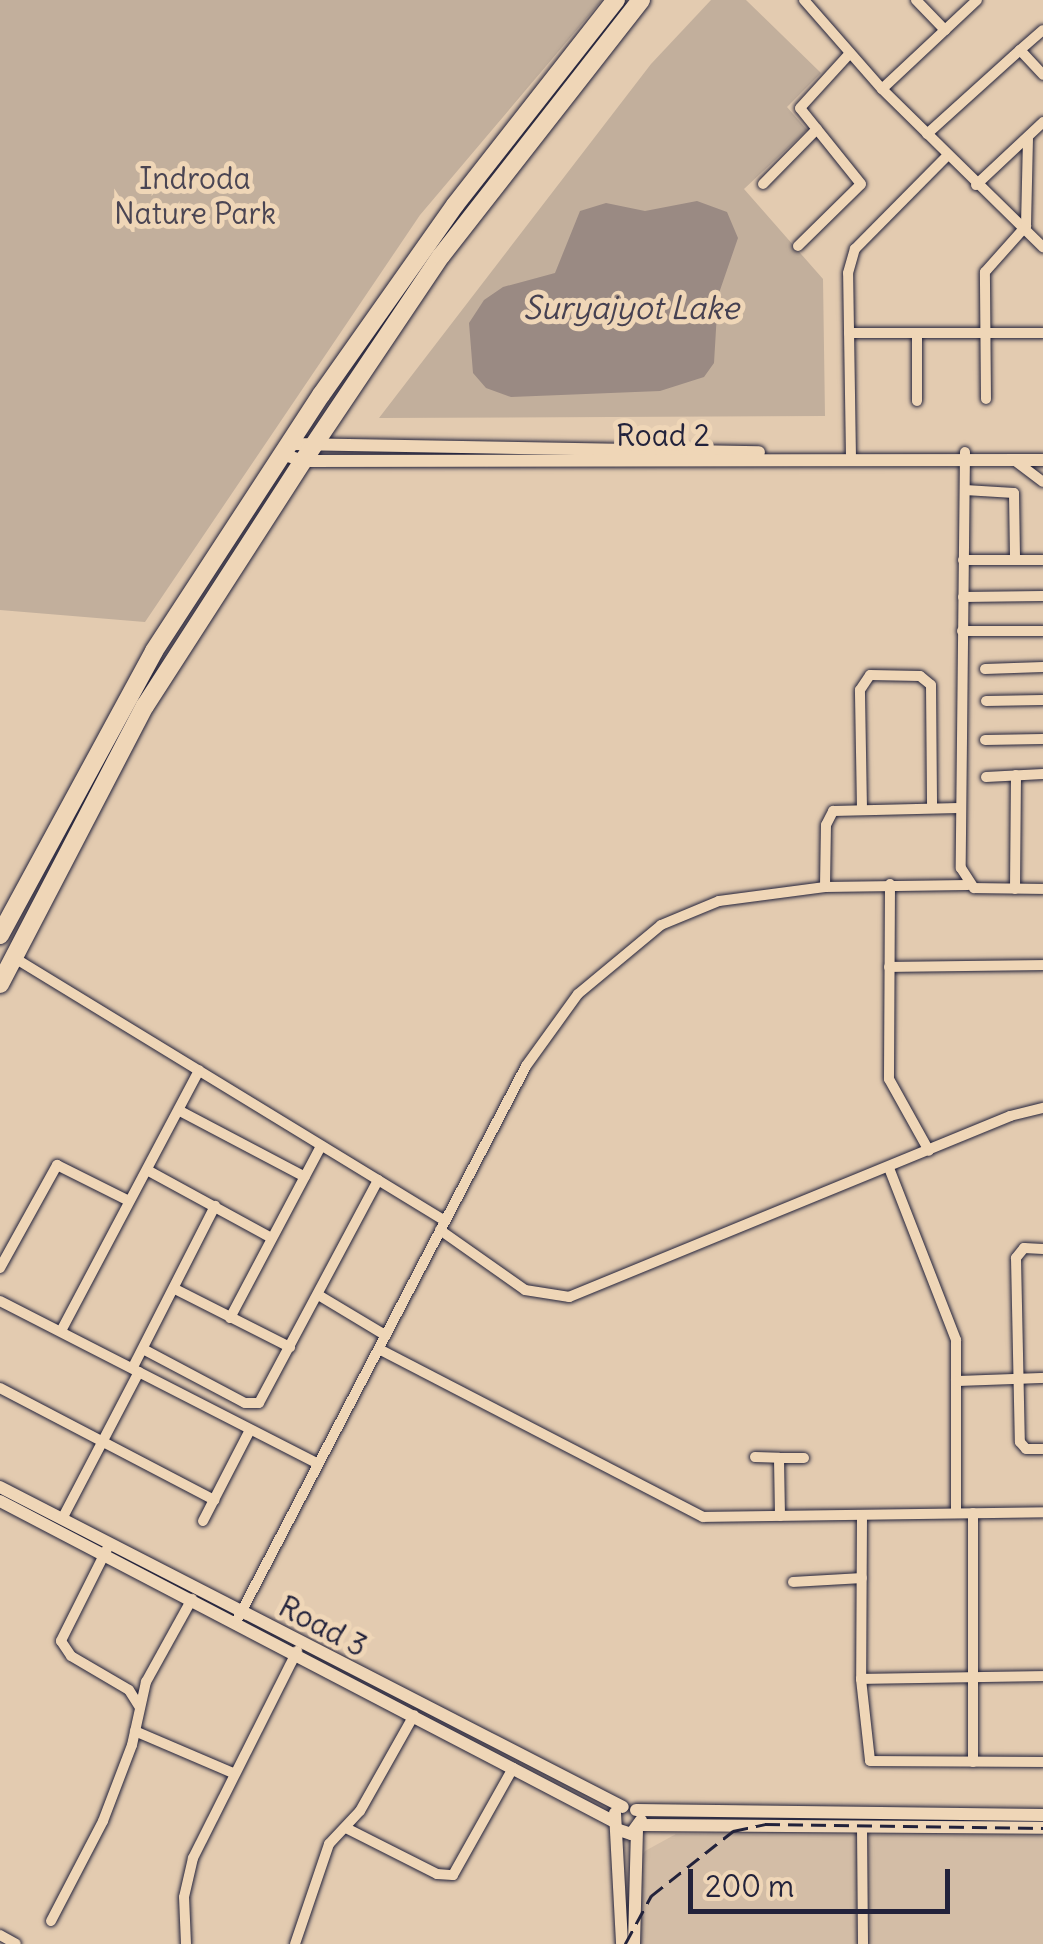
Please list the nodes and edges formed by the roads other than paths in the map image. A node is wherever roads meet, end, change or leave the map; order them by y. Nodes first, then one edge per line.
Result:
1 (616, 0) edge
2 (641, 0) edge
3 (804, 0) edge
4 (916, 0) edge
5 (977, 0) edge
6 (945, 30) junction
7 (1043, 30) edge
8 (1020, 50) junction
9 (850, 54) junction
10 (1043, 75) edge
11 (882, 90) junction
12 (1043, 122) edge
13 (817, 128) junction
14 (927, 134) junction
15 (1028, 137) junction
16 (947, 156) junction
17 (763, 184) dead end
18 (976, 185) junction
19 (1024, 232) junction
20 (798, 246) dead end
21 (1043, 247) edge
22 (849, 333) junction
23 (917, 333) junction
24 (986, 333) junction
25 (1043, 333) edge
26 (986, 399) dead end
27 (917, 402) dead end
28 (298, 452) junction
29 (1043, 452) edge
30 (851, 454) junction
31 (965, 456) junction
32 (1014, 460) junction
33 (1043, 460) edge
34 (1043, 482) edge
35 (964, 490) junction
36 (964, 560) junction
37 (1015, 560) junction
38 (1043, 560) edge
39 (1043, 596) edge
40 (963, 597) junction
41 (962, 632) junction
42 (1043, 632) edge
43 (1043, 667) edge
44 (985, 669) dead end
45 (1043, 700) edge
46 (986, 702) dead end
47 (985, 740) dead end
48 (1043, 740) edge
49 (1043, 774) edge
50 (1016, 775) junction
51 (986, 776) dead end
52 (932, 808) junction
53 (959, 808) junction
54 (862, 809) junction
55 (890, 884) junction
56 (968, 885) junction
57 (826, 886) junction
58 (1015, 889) junction
59 (1043, 889) edge
60 (0, 935) edge
61 (13, 958) junction
62 (1043, 965) edge
63 (889, 967) junction
64 (0, 984) edge
65 (199, 1070) junction
66 (1043, 1108) edge
67 (180, 1111) junction
68 (321, 1146) junction
69 (929, 1151) junction
70 (888, 1168) junction
71 (147, 1170) junction
72 (305, 1177) junction
73 (378, 1180) junction
74 (129, 1201) junction
75 (215, 1206) junction
76 (442, 1225) junction
77 (270, 1237) junction
78 (1043, 1248) edge
79 (0, 1268) edge
80 (174, 1289) junction
81 (320, 1296) junction
82 (0, 1301) edge
83 (230, 1318) junction
84 (61, 1331) junction
85 (385, 1335) junction
86 (290, 1347) junction
87 (143, 1349) junction
88 (379, 1349) junction
89 (136, 1370) junction
90 (1043, 1378) edge
91 (1019, 1379) junction
92 (956, 1381) junction
93 (0, 1388) edge
94 (250, 1430) junction
95 (103, 1442) junction
96 (1043, 1449) edge
97 (755, 1458) dead end
98 (779, 1458) junction
99 (804, 1458) dead end
100 (316, 1463) junction
101 (0, 1487) edge
102 (0, 1500) edge
103 (214, 1500) junction
104 (1043, 1512) edge
105 (956, 1513) junction
106 (973, 1513) junction
107 (862, 1514) junction
108 (780, 1516) junction
109 (62, 1519) junction
110 (203, 1521) dead end
111 (108, 1549) junction
112 (862, 1578) junction
113 (793, 1582) dead end
114 (192, 1599) junction
115 (239, 1617) junction
116 (298, 1648) junction
117 (1043, 1676) edge
118 (973, 1677) junction
119 (861, 1679) junction
120 (140, 1707) junction
121 (414, 1716) junction
122 (135, 1731) junction
123 (973, 1762) junction
124 (1043, 1762) edge
125 (513, 1768) junction
126 (233, 1774) junction
127 (629, 1808) junction
128 (1043, 1815) edge
129 (737, 1820) junction
130 (971, 1821) junction
131 (614, 1825) junction
132 (346, 1828) junction
133 (638, 1828) junction
134 (862, 1828) junction
135 (1043, 1828) edge
136 (51, 1921) dead end
137 (0, 1935) edge
138 (16, 1944) edge
139 (186, 1944) edge
140 (295, 1944) edge
141 (622, 1944) edge
142 (634, 1944) edge
143 (863, 1944) edge

1 - 28 highway
2 - 28 highway
3 - 9 street
4 - 6 street
5 - 6 street
6 - 11 street
7 - 8 street
8 - 10 street
8 - 14 street
9 - 11 street
9 - 13 street
11 - 14 street
12 - 15 street
13 - 17 street
13 - 20 street
14 - 16 street
15 - 18 street
15 - 19 street
16 - 18 street
16 - 22 street
18 - 19 street
19 - 21 street
19 - 24 street
22 - 23 street
22 - 30 street
23 - 24 street
23 - 27 street
24 - 25 street
24 - 26 street
28 - 30 street, Road 2
28 - 60 highway
28 - 61 highway
29 - 31 street, Road 2
30 - 31 street, Road 2
31 - 32 street, Road 2
31 - 35 street
32 - 33 street, Road 2
32 - 34 street
35 - 36 street
35 - 37 street
36 - 37 street
36 - 40 street
37 - 38 street
39 - 40 street
40 - 41 street
41 - 42 street
41 - 53 street
43 - 44 street
45 - 46 street
47 - 48 street
49 - 50 street
50 - 51 street
50 - 58 street
52 - 53 street
52 - 54 street
52 - 54 street
53 - 56 street
54 - 57 street
55 - 56 street
55 - 57 street
55 - 63 street
56 - 58 street
57 - 76 street
58 - 59 street
61 - 64 highway
61 - 65 street
62 - 63 street
63 - 69 street
65 - 67 street
65 - 68 street
66 - 69 street
67 - 71 street
67 - 72 street
68 - 72 street
68 - 73 street
69 - 70 street
70 - 76 street
70 - 92 street
71 - 74 street
71 - 75 street
72 - 77 street
73 - 76 street
73 - 81 street
74 - 79 street
74 - 84 street
75 - 77 street
75 - 80 street
76 - 85 street
77 - 83 street
78 - 91 street
80 - 83 street
80 - 87 street
81 - 85 street
81 - 86 street
82 - 84 street
83 - 86 street
84 - 89 street
85 - 88 street
86 - 87 street
87 - 89 street
88 - 100 street
88 - 108 street
89 - 94 street
89 - 95 street
90 - 91 street
91 - 92 street
91 - 96 street
92 - 105 street
93 - 95 street
94 - 100 street
94 - 103 street
95 - 103 street
95 - 109 street
97 - 98 street
98 - 99 street
98 - 108 street
100 - 115 street
101 - 109 street, Road 3
102 - 111 street, Road 3
103 - 110 street
104 - 106 street
105 - 106 street
105 - 107 street
106 - 118 street
107 - 108 street
107 - 112 street
109 - 111 street, Road 3
111 - 114 street, Road 3
111 - 115 street, Road 3
111 - 120 street
112 - 113 street
112 - 119 street
114 - 115 street, Road 3
114 - 120 street
115 - 116 street, Road 3
116 - 121 street, Road 3
116 - 126 street
116 - 127 street, Road 3
117 - 118 street
118 - 119 street
118 - 123 street
119 - 123 street
120 - 122 street
121 - 125 street, Road 3
121 - 132 street
122 - 126 street
122 - 136 street
123 - 124 street
125 - 131 street, Road 3
125 - 132 street
126 - 139 street
127 - 129 street, Road 3
127 - 131 street
127 - 133 street
128 - 130 street, Road 3
129 - 130 street, Road 3
129 - 133 street, Road 3
129 - 134 street, Road 3
130 - 134 street, Road 3
130 - 135 street, Road 3
131 - 133 street, Road 3
131 - 141 street
132 - 140 street
133 - 142 street
134 - 143 street
137 - 138 street

